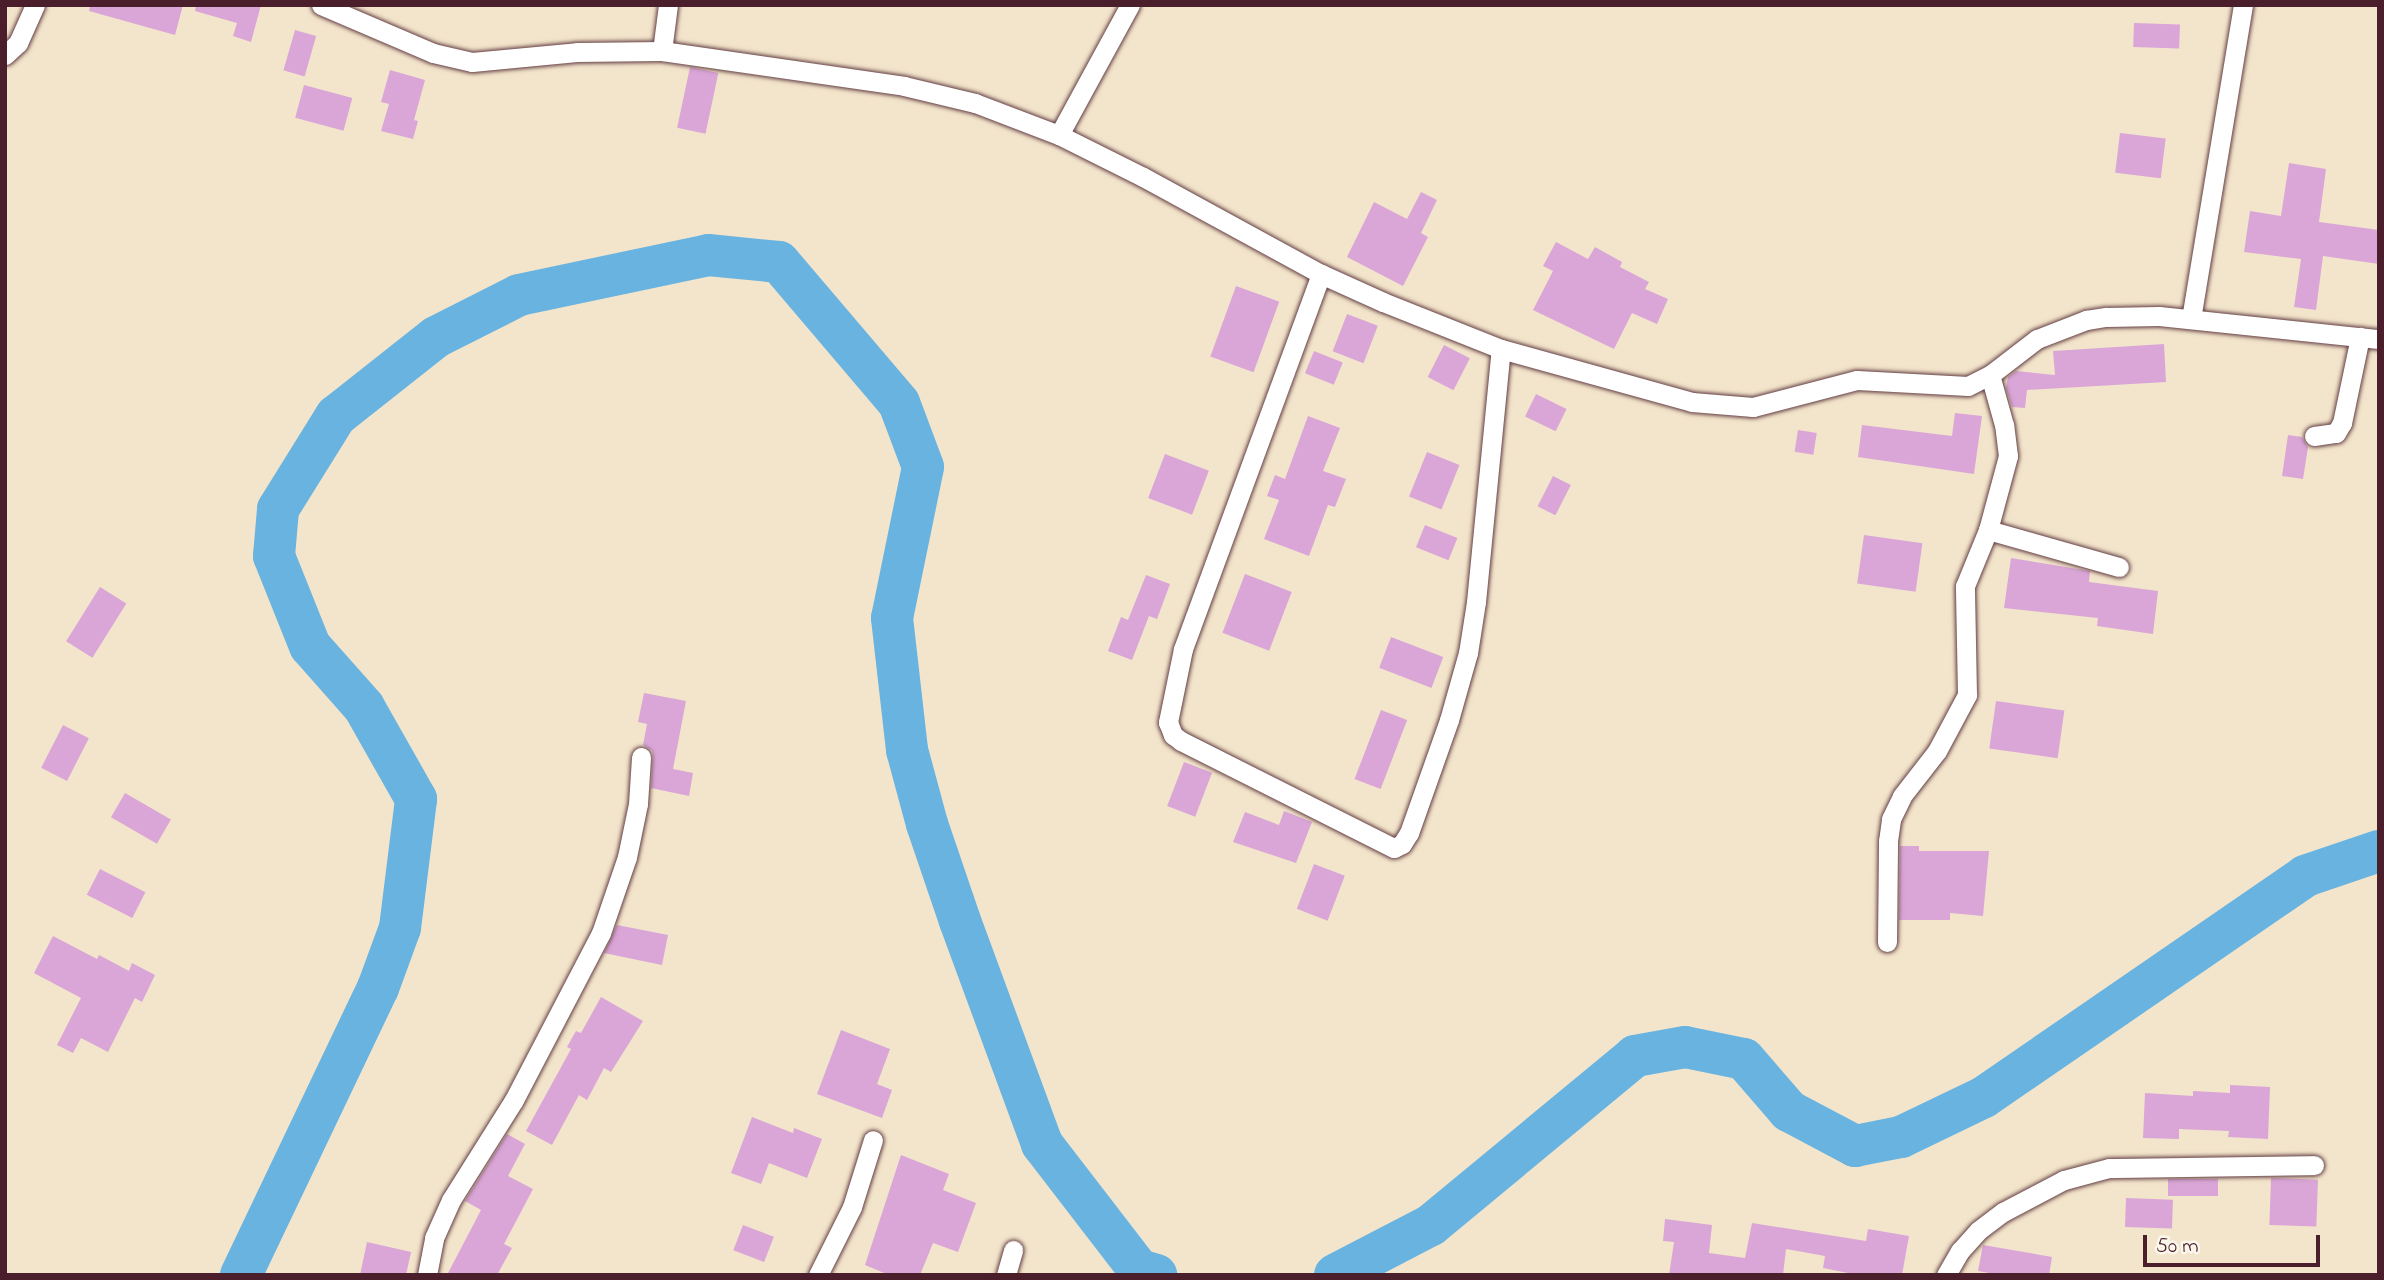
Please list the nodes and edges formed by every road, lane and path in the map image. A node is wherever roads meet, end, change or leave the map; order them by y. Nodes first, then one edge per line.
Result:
1 (35, 5) edge
2 (321, 5) edge
3 (668, 5) edge
4 (1130, 5) edge
5 (2244, 5) edge
6 (662, 51) junction
7 (5, 55) edge
8 (1059, 135) junction
9 (1321, 274) junction
10 (2191, 319) junction
11 (2369, 338) edge
12 (1501, 349) junction
13 (1990, 375) junction
14 (2315, 436) dead end
15 (1988, 530) junction
16 (2119, 567) dead end
17 (641, 757) dead end
18 (1887, 942) dead end
19 (873, 1140) dead end
20 (2314, 1165) dead end
21 (1013, 1250) dead end
22 (427, 1275) edge
23 (818, 1275) edge
24 (1006, 1275) edge
25 (1946, 1275) edge

1 - 7 street
2 - 6 street
3 - 6 street
4 - 8 street
5 - 10 street
6 - 8 street
8 - 9 street
9 - 12 street
9 - 12 street
10 - 11 street
10 - 13 street
11 - 14 street
12 - 13 street
13 - 15 street
15 - 16 street
15 - 18 street
17 - 22 street
19 - 23 street
20 - 25 street
21 - 24 street

